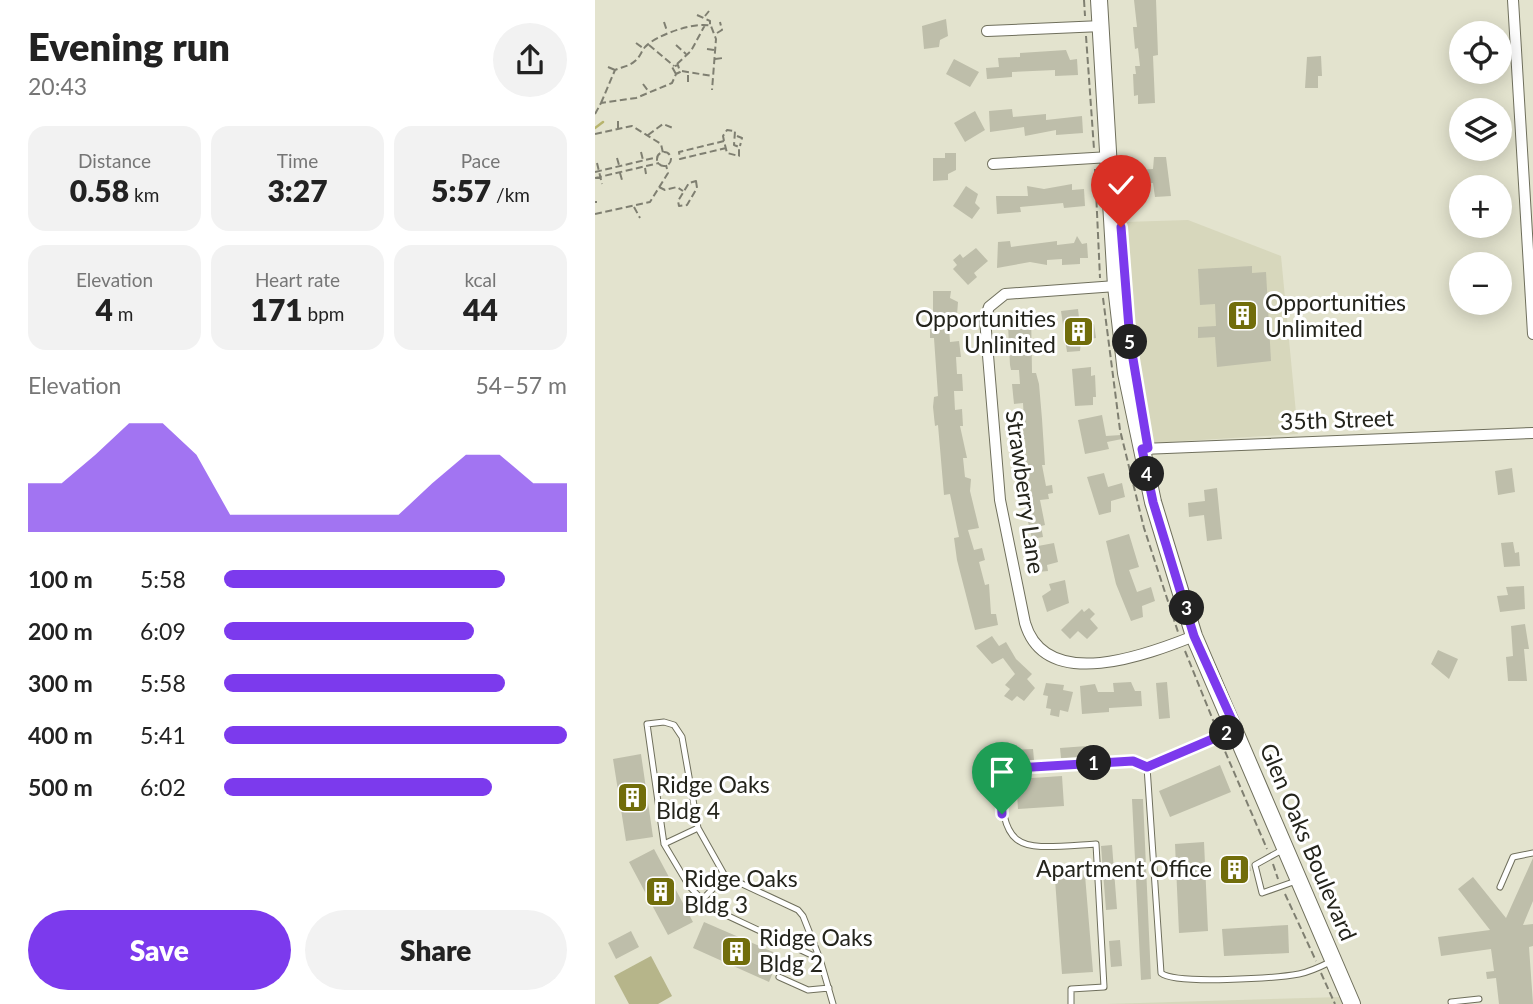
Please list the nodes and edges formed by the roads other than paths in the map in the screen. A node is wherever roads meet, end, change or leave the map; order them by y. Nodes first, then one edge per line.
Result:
1 (1099, 0) edge
2 (1513, 0) edge
3 (1102, 26) junction
4 (987, 31) dead end
5 (1111, 157) junction
6 (993, 164) dead end
7 (1116, 286) junction
8 (1533, 334) edge
9 (1533, 433) edge
10 (1142, 449) junction
11 (1194, 636) junction
12 (1236, 729) junction
13 (1147, 767) junction
14 (698, 828) junction
15 (664, 844) junction
16 (1286, 848) junction
17 (1533, 853) edge
18 (725, 876) junction
19 (1299, 880) junction
20 (1500, 887) dead end
21 (702, 900) junction
22 (820, 959) junction
23 (1333, 961) junction
24 (779, 977) dead end
25 (829, 988) junction
26 (1479, 999) dead end
27 (1451, 1002) dead end
28 (833, 1004) edge
29 (1071, 1004) edge
30 (1352, 1004) edge

1 - 3 main road, Glen Oaks Boulevard
2 - 8 street
3 - 4 street
3 - 5 main road, Glen Oaks Boulevard
5 - 6 street
5 - 7 main road, Glen Oaks Boulevard
7 - 10 main road, Glen Oaks Boulevard
7 - 11 street, Strawberry Lane
9 - 10 street, 35th Street
10 - 11 main road, Glen Oaks Boulevard
11 - 12 main road, Glen Oaks Boulevard
12 - 13 lane
12 - 16 main road, Glen Oaks Boulevard
13 - 23 lane
13 - 29 lane
14 - 15 lane
14 - 15 lane
14 - 18 lane
15 - 21 lane
16 - 19 main road, Glen Oaks Boulevard
16 - 19 lane
17 - 20 lane
18 - 21 lane
18 - 22 lane
19 - 23 main road, Glen Oaks Boulevard
21 - 22 lane
22 - 25 lane
23 - 30 main road, Glen Oaks Boulevard
24 - 25 lane
25 - 28 lane
26 - 27 lane

